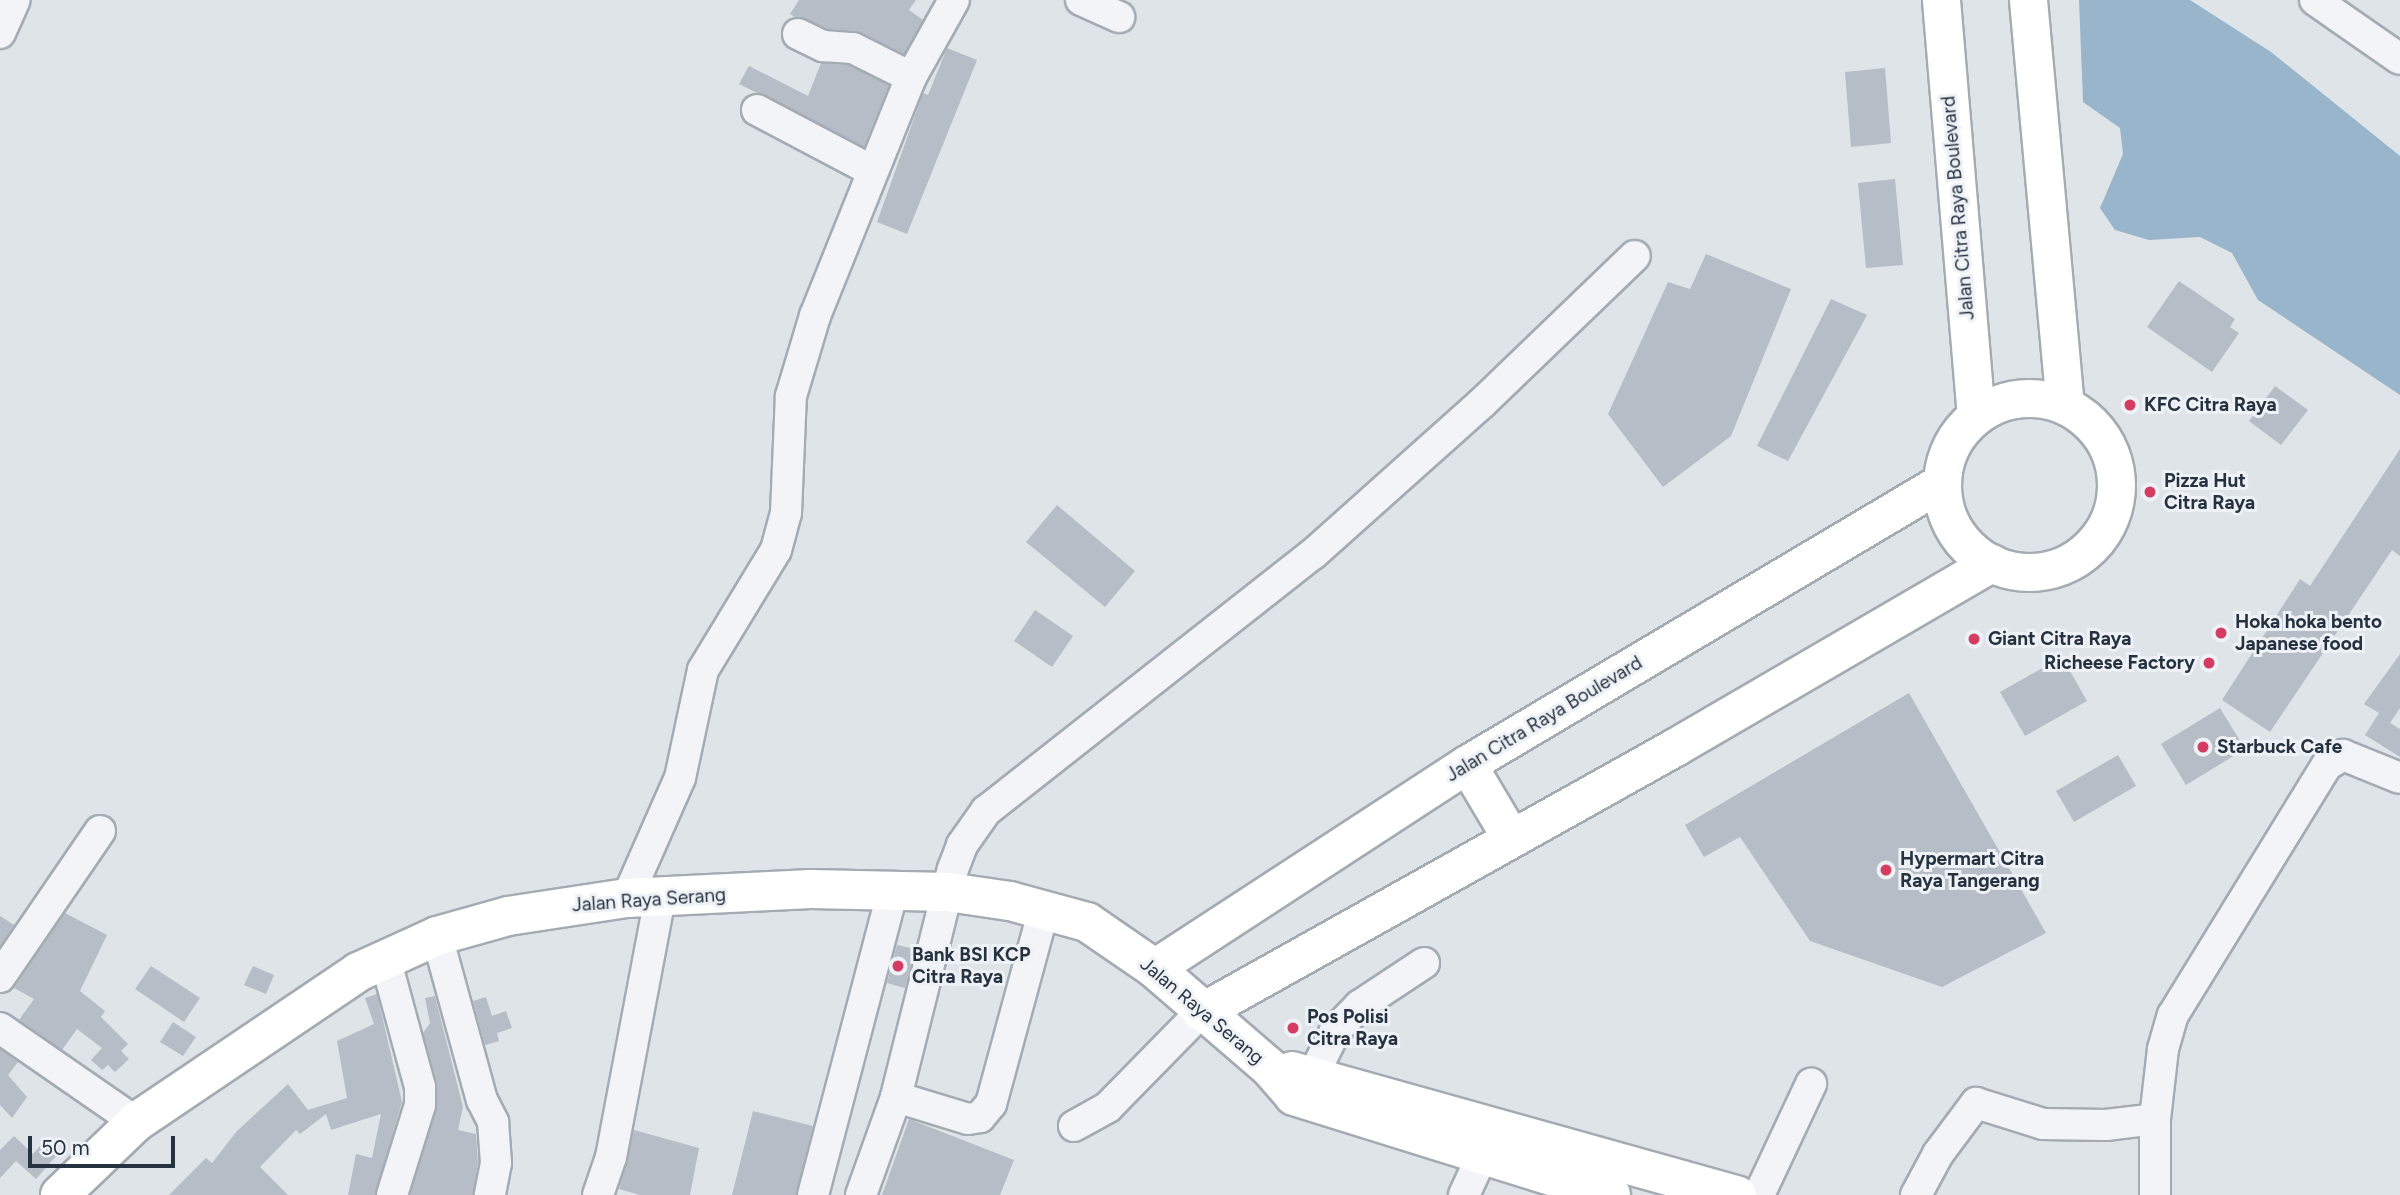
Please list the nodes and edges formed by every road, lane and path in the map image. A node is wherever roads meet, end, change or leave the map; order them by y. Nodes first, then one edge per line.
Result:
1 (15, 0) edge
2 (1081, 0) edge
3 (1941, 0) edge
4 (2028, 0) edge
5 (2315, 0) edge
6 (953, 1) edge
7 (1119, 17) dead end
8 (0, 33) edge
9 (798, 34) dead end
10 (2400, 59) edge
11 (911, 77) junction
12 (757, 110) dead end
13 (871, 170) junction
14 (1635, 256) dead end
15 (2064, 405) junction
16 (1976, 415) junction
17 (1942, 482) junction
18 (1881, 518) junction
19 (1991, 563) junction
20 (1934, 596) junction
21 (1467, 764) junction
22 (2400, 778) edge
23 (100, 831) dead end
24 (1510, 836) junction
25 (893, 890) junction
26 (948, 892) junction
27 (643, 898) junction
28 (1044, 909) junction
29 (437, 936) junction
30 (386, 958) junction
31 (1424, 963) dead end
32 (1154, 968) junction
33 (0, 977) edge
34 (1201, 1012) junction
35 (0, 1027) edge
36 (1270, 1068) junction
37 (1313, 1076) junction
38 (1811, 1084) dead end
39 (896, 1097) junction
40 (2155, 1119) junction
41 (136, 1122) junction
42 (1074, 1126) dead end
43 (1482, 1156) junction
44 (1551, 1186) edge
45 (60, 1195) edge
46 (392, 1195) edge
47 (490, 1195) edge
48 (598, 1195) edge
49 (813, 1195) edge
50 (861, 1195) edge
51 (1464, 1195) edge
52 (1611, 1195) edge
53 (1737, 1195) edge
54 (1759, 1195) edge
55 (1916, 1195) edge
56 (2155, 1195) edge

1 - 8 street
2 - 7 street
3 - 16 main road, Jalan Citra Raya Boulevard
4 - 15 main road
5 - 10 street
6 - 11 street
9 - 11 street
11 - 13 street
12 - 13 street
13 - 27 street
14 - 26 street
15 - 16 main road
15 - 19 main road
16 - 17 main road
17 - 18 main road, Jalan Citra Raya Boulevard
17 - 19 main road
18 - 20 main road
18 - 21 main road, Jalan Citra Raya Boulevard
19 - 20 main road
20 - 24 main road
21 - 24 main road
21 - 32 main road, Jalan Citra Raya Boulevard
22 - 40 street
23 - 33 street
24 - 34 main road
25 - 26 highway, Jalan Raya Serang
25 - 27 highway, Jalan Raya Serang
25 - 49 street
26 - 28 highway, Jalan Raya Serang
26 - 39 street
27 - 29 highway, Jalan Raya Serang
27 - 48 street
28 - 32 highway, Jalan Raya Serang
28 - 39 street
29 - 30 highway, Jalan Raya Serang
29 - 47 street
30 - 41 highway, Jalan Raya Serang
30 - 46 street
31 - 37 street
32 - 34 highway, Jalan Raya Serang
34 - 36 highway, Jalan Raya Serang
34 - 42 street
35 - 41 street
36 - 37 highway, Jalan Raya Serang
36 - 43 highway, Jalan Raya Serang
37 - 53 highway, Jalan Raya Serang
38 - 54 street
39 - 50 street
40 - 55 street
40 - 56 street
41 - 45 highway, Jalan Raya Serang
43 - 44 highway, Jalan Raya Serang
43 - 51 street
44 - 52 highway, Jalan Raya Serang

